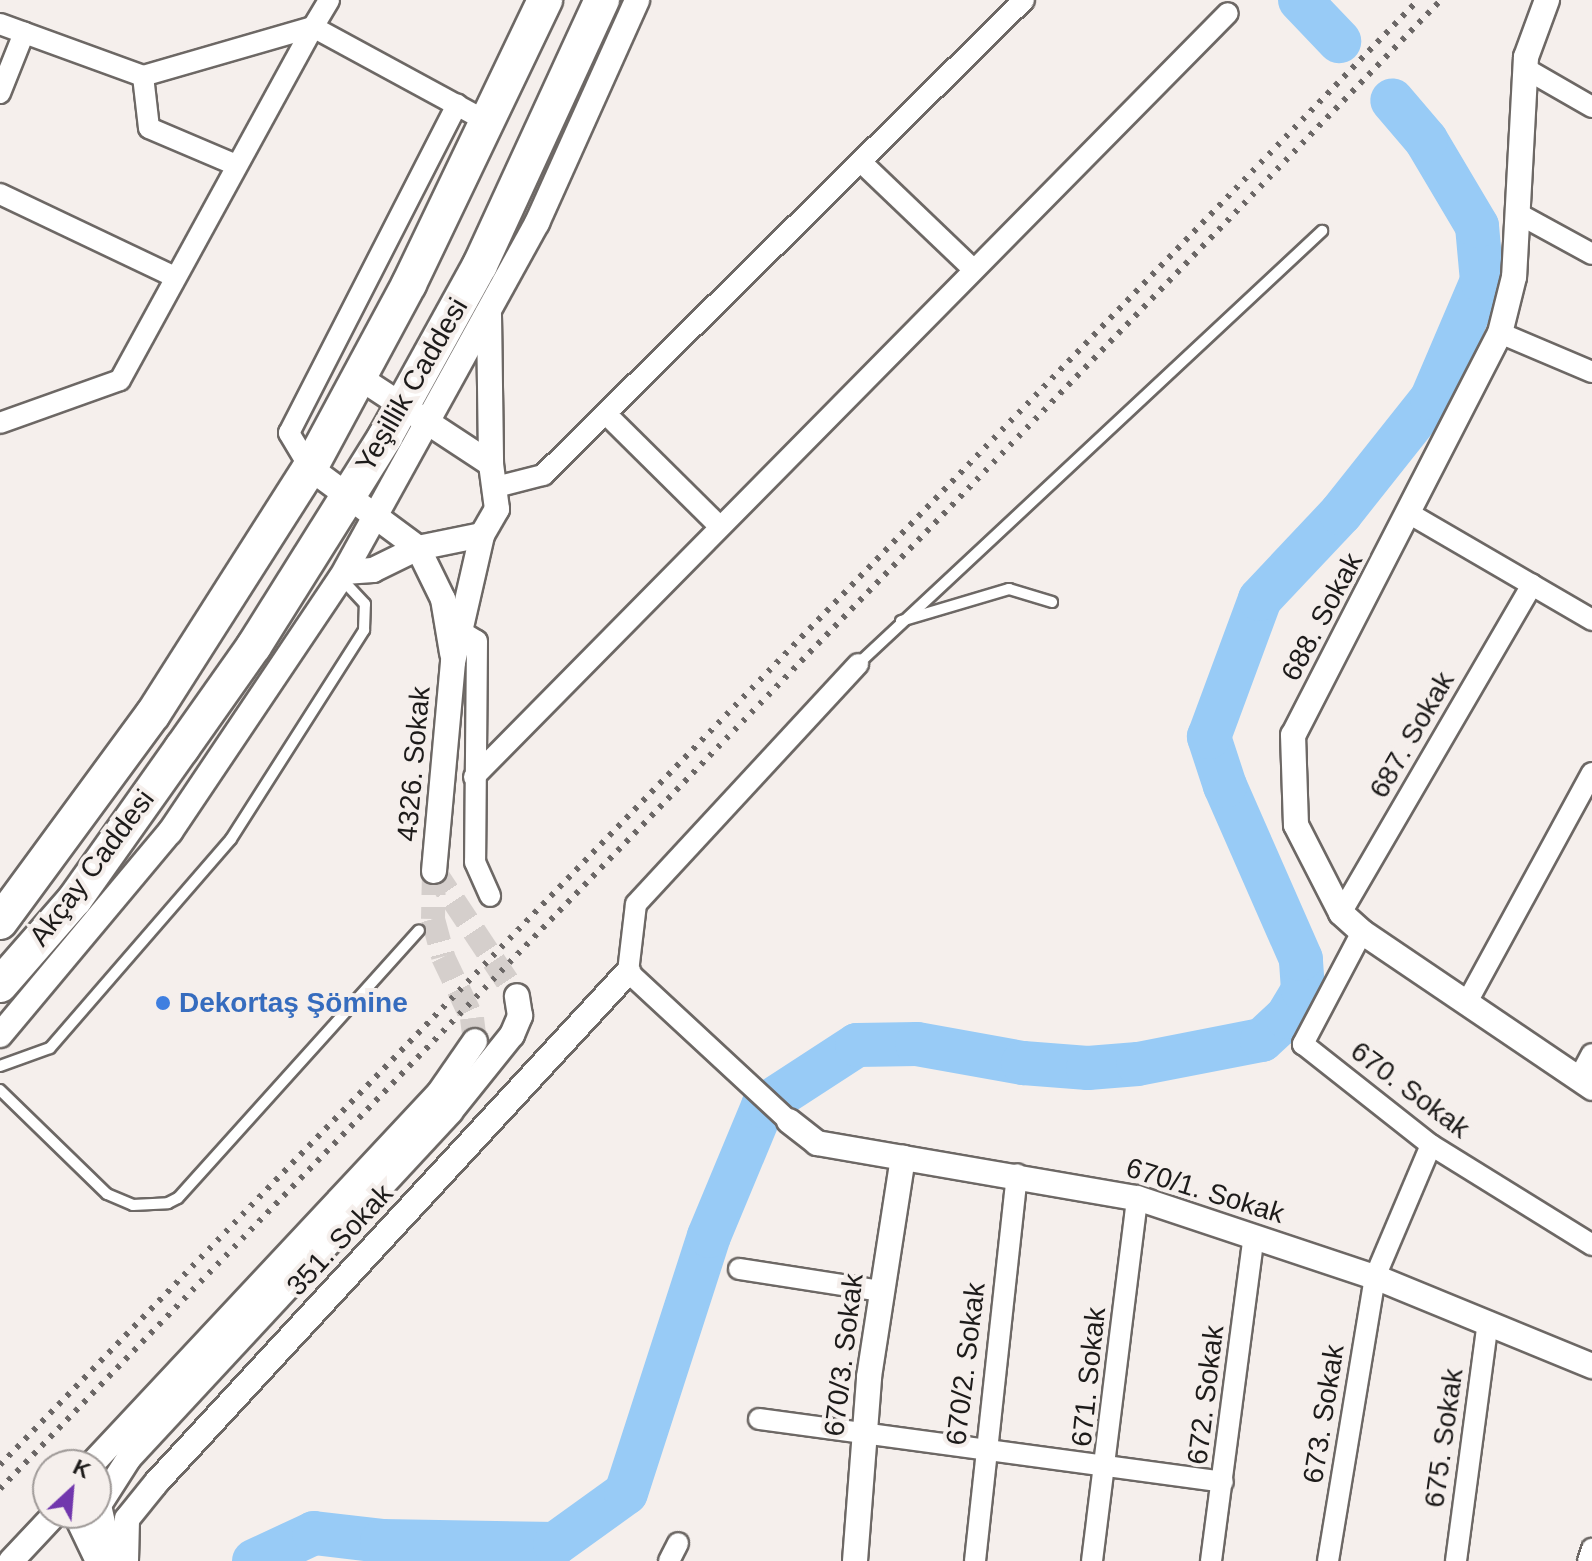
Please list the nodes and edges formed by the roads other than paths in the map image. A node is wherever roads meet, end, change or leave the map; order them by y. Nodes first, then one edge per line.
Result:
1 (329, 0) edge
2 (545, 0) edge
3 (602, 0) edge
4 (637, 0) edge
5 (1547, 0) edge
6 (1020, 1) edge
7 (1228, 13) dead end
8 (0, 24) edge
9 (313, 27) junction
10 (24, 33) junction
11 (1526, 63) junction
12 (143, 76) junction
13 (0, 93) edge
14 (457, 105) junction
15 (1592, 107) edge
16 (490, 123) junction
17 (861, 162) junction
18 (234, 164) junction
19 (0, 194) edge
20 (1517, 213) junction
21 (1322, 231) dead end
22 (1592, 254) edge
23 (972, 268) junction
24 (175, 277) junction
25 (489, 313) junction
26 (1500, 333) junction
27 (1592, 372) edge
28 (360, 378) junction
29 (416, 415) junction
30 (607, 415) junction
31 (0, 423) edge
32 (310, 468) junction
33 (494, 476) junction
34 (348, 495) junction
35 (1410, 514) junction
36 (377, 518) junction
37 (720, 527) junction
38 (482, 535) junction
39 (418, 548) junction
40 (343, 575) junction
41 (1532, 585) junction
42 (1052, 602) dead end
43 (1592, 620) edge
44 (899, 621) junction
45 (462, 632) junction
46 (453, 662) junction
47 (858, 664) joint
48 (153, 714) joint
49 (182, 748) joint
50 (1592, 773) edge
51 (474, 777) junction
52 (434, 871) dead end
53 (490, 896) dead end
54 (1341, 913) junction
55 (0, 922) edge
56 (419, 930) dead end
57 (1362, 932) junction
58 (628, 972) junction
59 (0, 985) edge
60 (517, 996) tunnel mouth
61 (1466, 1004) junction
62 (0, 1035) edge
63 (475, 1041) dead end
64 (1592, 1054) edge
65 (0, 1066) edge
66 (1585, 1083) edge
67 (0, 1090) edge
68 (789, 1121) joint
69 (1431, 1145) junction
70 (903, 1158) junction
71 (1017, 1174) junction
72 (1137, 1198) junction
73 (1254, 1236) junction
74 (1592, 1245) edge
75 (739, 1269) dead end
76 (1375, 1277) junction
77 (881, 1291) junction
78 (1488, 1322) junction
79 (1592, 1366) edge
80 (759, 1419) dead end
81 (863, 1435) junction
82 (106, 1449) edge
83 (984, 1451) junction
84 (1107, 1467) junction
85 (1223, 1482) junction
86 (41, 1529) edge
87 (83, 1529) edge
88 (1592, 1549) edge
89 (11, 1561) edge
90 (98, 1561) edge
91 (124, 1561) edge
92 (855, 1561) edge
93 (975, 1561) edge
94 (1092, 1561) edge
95 (1211, 1561) edge
96 (1328, 1561) edge
97 (1456, 1561) edge
98 (1588, 1561) edge

1 - 9 street
2 - 16 highway, Yeşillik Caddesi
3 - 29 highway, Yeşillik Caddesi
4 - 25 street
5 - 11 street, 688. Sokak
6 - 17 street
7 - 23 street
8 - 10 street
9 - 12 street
9 - 14 street
9 - 18 street
10 - 12 street
10 - 13 street
11 - 15 street
11 - 20 street, 688. Sokak
12 - 18 street
14 - 16 street
14 - 32 street
16 - 28 highway, Yeşillik Caddesi
17 - 23 street
17 - 30 street
18 - 24 street
19 - 24 street
20 - 22 street
20 - 26 street, 688. Sokak
21 - 44 lane
23 - 37 street
24 - 31 street
25 - 29 street
25 - 33 street
26 - 27 street
26 - 35 street, 688. Sokak
28 - 29 street
28 - 32 highway, Yeşillik Caddesi
29 - 33 street
29 - 34 highway, Yeşillik Caddesi
29 - 36 street
30 - 33 street
30 - 37 street
32 - 34 street
32 - 48 highway, Yeşillik Caddesi
33 - 38 street
34 - 36 street
34 - 49 highway, Yeşillik Caddesi
35 - 41 street
35 - 54 street, 688. Sokak
36 - 39 street
36 - 40 street
37 - 51 street
38 - 39 street
38 - 45 street
39 - 40 street
39 - 46 street
40 - 62 street
40 - 65 lane
41 - 43 street
41 - 54 street, 687. Sokak
42 - 44 lane
44 - 47 lane
45 - 46 street
45 - 51 street
46 - 52 street, 4326. Sokak
47 - 58 street
48 - 55 highway, Akçay Caddesi
49 - 59 highway, Akçay Caddesi
50 - 61 street
51 - 53 street
54 - 57 street, 688. Sokak
56 - 67 lane
57 - 61 street, 688. Sokak
57 - 69 street, 670. Sokak
58 - 68 street
58 - 91 street, 351. Sokak
60 - 91 street, 351. Sokak
61 - 66 street, 688. Sokak
63 - 82 street
64 - 66 street
68 - 70 street, 670/1. Sokak
69 - 74 street, 670. Sokak
69 - 76 street, 673. Sokak
70 - 71 street, 670/1. Sokak
70 - 77 street, 670/3. Sokak
71 - 72 street, 670/1. Sokak
71 - 83 street, 670/2. Sokak
72 - 73 street, 670/1. Sokak
72 - 84 street, 671. Sokak
73 - 76 street, 670/1. Sokak
73 - 85 street, 672. Sokak
75 - 77 street
76 - 78 street, 670/1. Sokak
76 - 96 street, 673. Sokak
77 - 81 street, 670/3. Sokak
78 - 79 street, 670/1. Sokak
78 - 97 street, 675. Sokak
80 - 81 street
81 - 83 street
81 - 92 street, 670/3. Sokak
83 - 84 street
83 - 93 street, 670/2. Sokak
84 - 85 street
84 - 94 street, 671. Sokak
85 - 95 street, 672. Sokak
86 - 89 street
87 - 90 street
88 - 98 street

